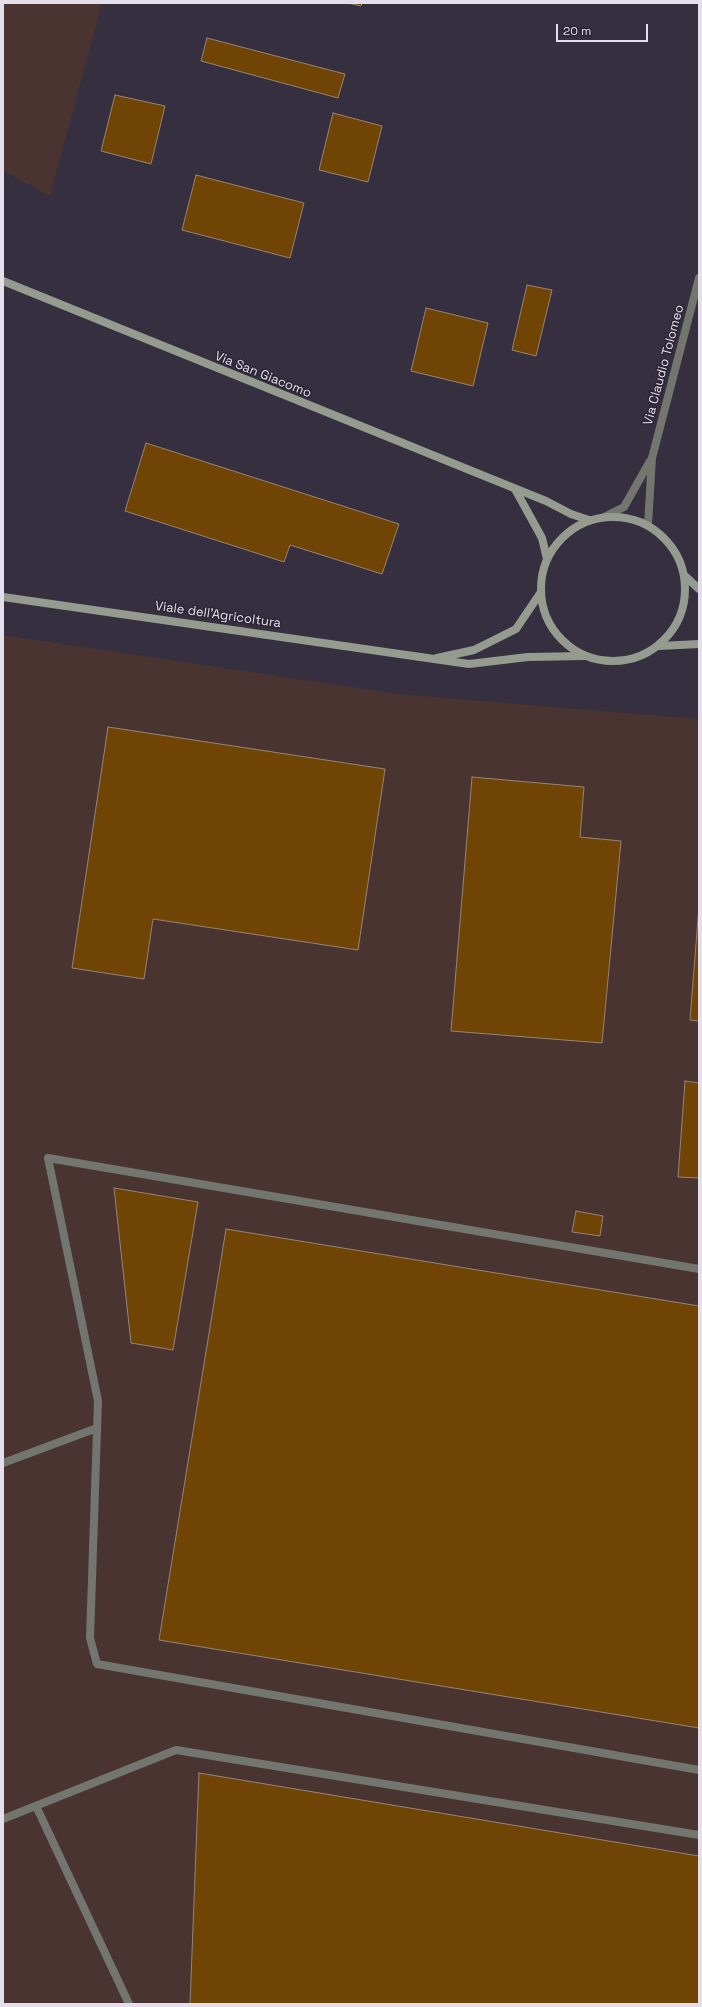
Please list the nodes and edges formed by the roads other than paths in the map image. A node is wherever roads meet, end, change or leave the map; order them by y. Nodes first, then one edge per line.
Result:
1 (699, 278) edge
2 (3, 281) edge
3 (652, 458) junction
4 (515, 489) junction
5 (604, 517) junction
6 (589, 520) junction
7 (648, 525) junction
8 (547, 559) junction
9 (685, 576) junction
10 (699, 589) edge
11 (541, 592) junction
12 (3, 597) edge
13 (699, 644) edge
14 (659, 646) junction
15 (585, 656) junction
16 (430, 659) junction
17 (699, 1269) edge
18 (97, 1428) junction
19 (3, 1463) edge
20 (699, 1770) edge
21 (36, 1806) junction
22 (3, 1819) edge
23 (699, 1835) edge
24 (129, 2004) edge

1 - 3 street, Via Claudio Tolomeo
2 - 4 street, Via San Giacomo
3 - 5 street, Via Claudio Tolomeo
3 - 7 street, Via Claudio Tolomeo
4 - 6 street, Via San Giacomo
4 - 8 street
5 - 6 street
5 - 7 street
6 - 8 street
7 - 9 street
8 - 11 street
9 - 10 street
9 - 14 street
11 - 15 street
11 - 16 street, Viale dell'Agricoltura
12 - 16 street, Viale dell'Agricoltura
13 - 14 street
14 - 15 street
15 - 16 street, Viale dell'Agricoltura
17 - 18 street
18 - 19 street
18 - 20 street
21 - 22 street
21 - 23 street
21 - 24 street

